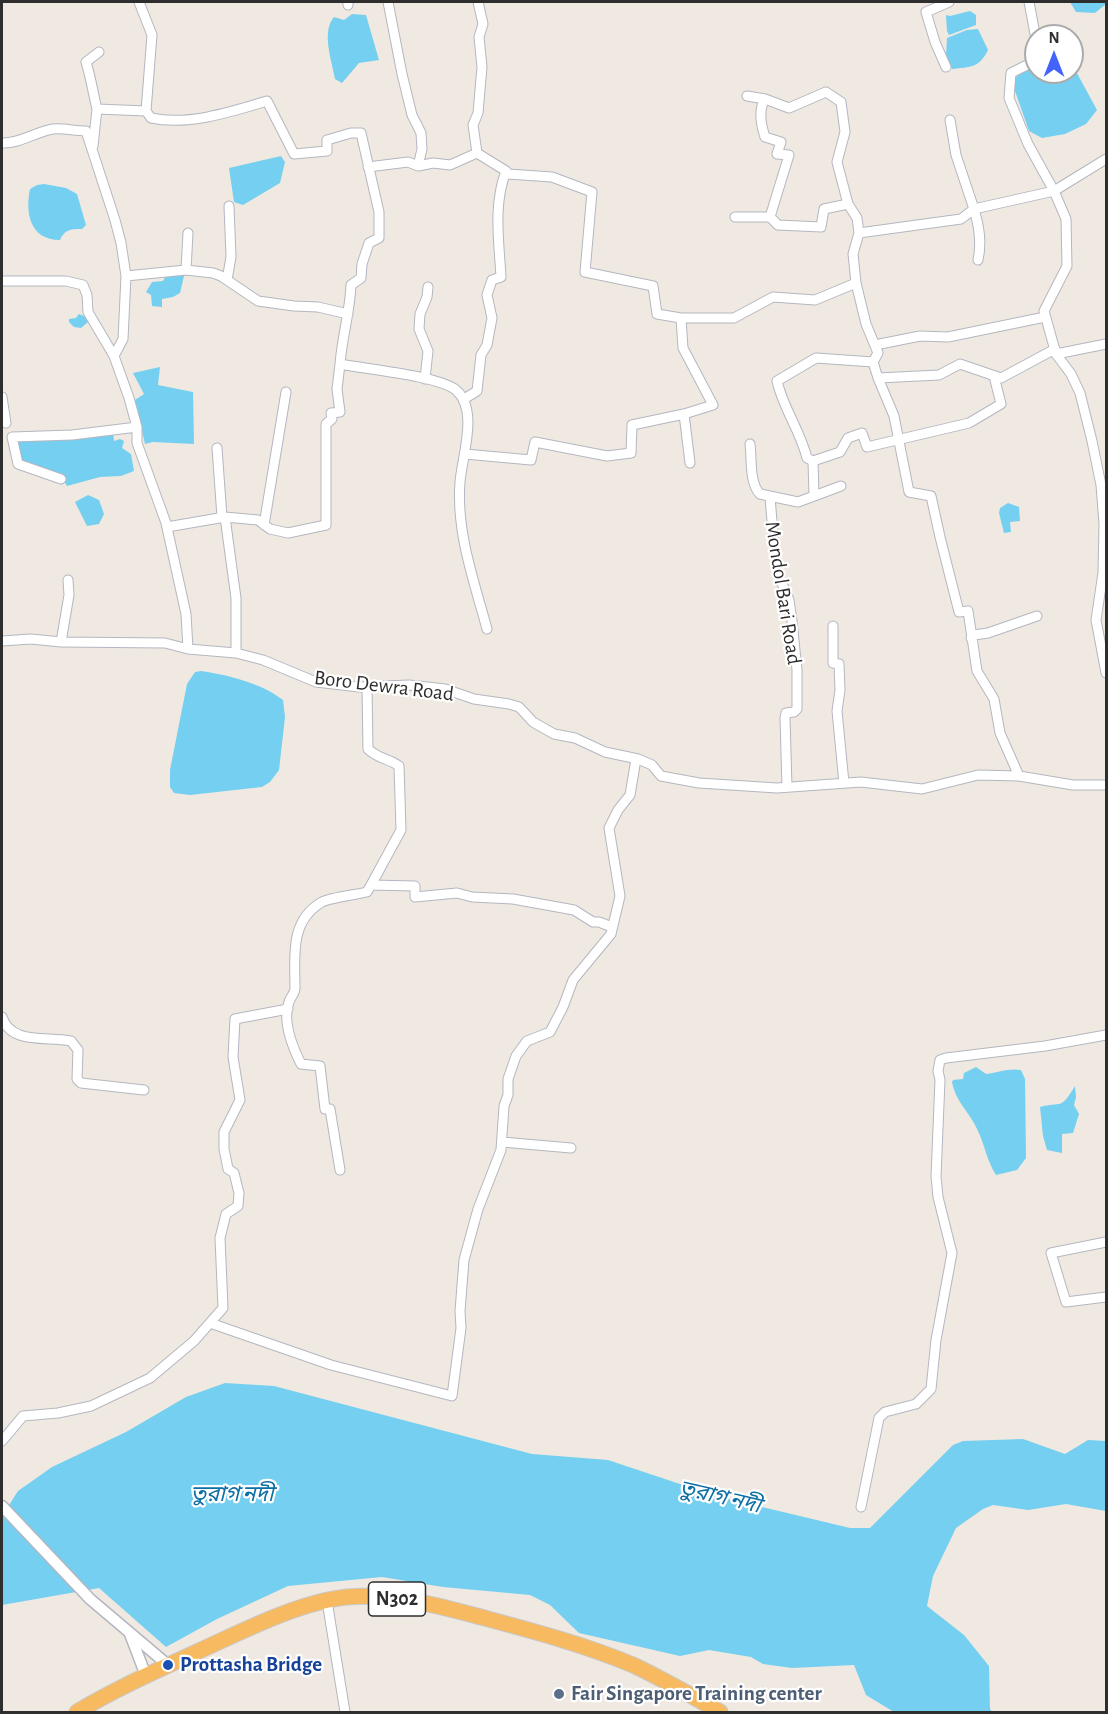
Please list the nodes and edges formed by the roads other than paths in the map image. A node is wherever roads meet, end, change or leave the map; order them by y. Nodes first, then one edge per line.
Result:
1 (139, 2) edge
2 (388, 2) edge
3 (478, 2) edge
4 (949, 2) edge
5 (1029, 2) edge
6 (1033, 24) edge
7 (99, 52) dead end
8 (946, 67) dead end
9 (1024, 67) edge
10 (747, 96) dead end
11 (765, 99) junction
12 (97, 109) junction
13 (146, 111) junction
14 (950, 120) dead end
15 (2, 143) edge
16 (93, 152) junction
17 (477, 153) junction
18 (1107, 159) edge
19 (418, 166) junction
20 (368, 167) junction
21 (506, 171) junction
22 (1054, 190) junction
23 (848, 204) junction
24 (230, 206) dead end
25 (974, 209) junction
26 (735, 217) dead end
27 (770, 217) junction
28 (188, 233) dead end
29 (859, 233) junction
30 (978, 260) dead end
31 (186, 270) junction
32 (126, 276) junction
33 (2, 280) edge
34 (227, 280) junction
35 (856, 283) junction
36 (428, 286) dead end
37 (348, 314) junction
38 (1045, 317) junction
39 (681, 318) junction
40 (1107, 344) edge
41 (875, 345) junction
42 (1055, 352) junction
43 (114, 356) junction
44 (873, 362) junction
45 (340, 364) junction
46 (994, 376) junction
47 (878, 378) junction
48 (425, 379) junction
49 (286, 392) dead end
50 (2, 396) edge
51 (464, 399) junction
52 (684, 414) junction
53 (4, 424) edge
54 (137, 427) junction
55 (12, 437) junction
56 (899, 440) junction
57 (750, 444) dead end
58 (217, 448) dead end
59 (465, 454) junction
60 (813, 461) junction
61 (690, 463) dead end
62 (61, 479) dead end
63 (841, 486) dead end
64 (814, 496) junction
65 (770, 497) junction
66 (223, 517) junction
67 (264, 525) junction
68 (166, 527) junction
69 (68, 580) dead end
70 (1037, 616) dead end
71 (833, 626) dead end
72 (487, 629) dead end
73 (971, 638) junction
74 (2, 641) edge
75 (61, 642) junction
76 (188, 649) junction
77 (236, 653) junction
78 (1107, 673) edge
79 (367, 687) junction
80 (636, 759) junction
81 (1018, 776) junction
82 (844, 783) junction
83 (1107, 785) edge
84 (787, 787) junction
85 (371, 885) junction
86 (612, 927) junction
87 (288, 1009) junction
88 (2, 1017) edge
89 (1107, 1035) edge
90 (144, 1089) dead end
91 (502, 1142) junction
92 (571, 1148) dead end
93 (340, 1170) dead end
94 (1107, 1242) edge
95 (1107, 1297) edge
96 (210, 1323) junction
97 (2, 1441) edge
98 (2, 1506) edge
99 (861, 1507) dead end
100 (327, 1601) junction
101 (130, 1633) junction
102 (168, 1665) junction
103 (146, 1677) junction
104 (77, 1713) edge
105 (345, 1713) edge
106 (720, 1713) edge

1 - 13 street
2 - 19 street
3 - 17 street
4 - 8 street
5 - 6 street
7 - 12 street
9 - 22 street
10 - 11 street
11 - 23 street
11 - 27 street
12 - 13 street
12 - 16 street
13 - 20 street
14 - 25 street
15 - 16 street
16 - 32 street
17 - 19 street
17 - 21 street
18 - 22 street
19 - 20 street
20 - 37 street
21 - 39 street
21 - 51 street
22 - 25 street
22 - 38 street
23 - 27 street
23 - 29 street
24 - 34 street
25 - 29 street
25 - 30 street
26 - 27 street
28 - 31 street
29 - 35 street
31 - 32 street
31 - 34 street
32 - 43 street
33 - 43 street
34 - 37 street
35 - 39 street
35 - 41 street
36 - 48 street
37 - 45 street
38 - 41 street
38 - 42 street
39 - 52 street
40 - 42 street
41 - 44 street
42 - 46 street
42 - 78 street
43 - 54 street
44 - 47 street
44 - 60 street
45 - 48 street
45 - 67 street
46 - 47 street
46 - 56 street
47 - 56 street
48 - 51 street
49 - 67 street
50 - 53 street
51 - 59 street
52 - 59 street
52 - 61 street
53 - 55 street
54 - 55 street
54 - 68 street
55 - 62 street
56 - 60 street
56 - 73 street
57 - 65 street
58 - 66 street
59 - 72 street
60 - 64 street
63 - 64 street
64 - 65 street
65 - 84 street, Mondol Bari Road
66 - 67 street
66 - 68 street
66 - 77 street
68 - 76 street
69 - 75 street
70 - 73 street
71 - 82 street
73 - 81 street
74 - 75 street, Boro Dewra Road
75 - 76 street, Boro Dewra Road
76 - 77 street, Boro Dewra Road
77 - 79 street, Boro Dewra Road
79 - 80 street, Boro Dewra Road
79 - 85 street
80 - 84 street, Boro Dewra Road
80 - 86 street
81 - 82 street, Boro Dewra Road
81 - 83 street, Boro Dewra Road
82 - 84 street, Boro Dewra Road
85 - 86 street
85 - 87 street
86 - 91 street
87 - 93 street
87 - 96 street
88 - 90 street
89 - 99 street
91 - 92 street
91 - 96 street
94 - 95 street
96 - 97 street
98 - 101 street
100 - 102 highway, N302
100 - 105 street
100 - 106 highway, N302
101 - 102 street
101 - 103 street
102 - 103 highway, N302
103 - 104 highway, N302

